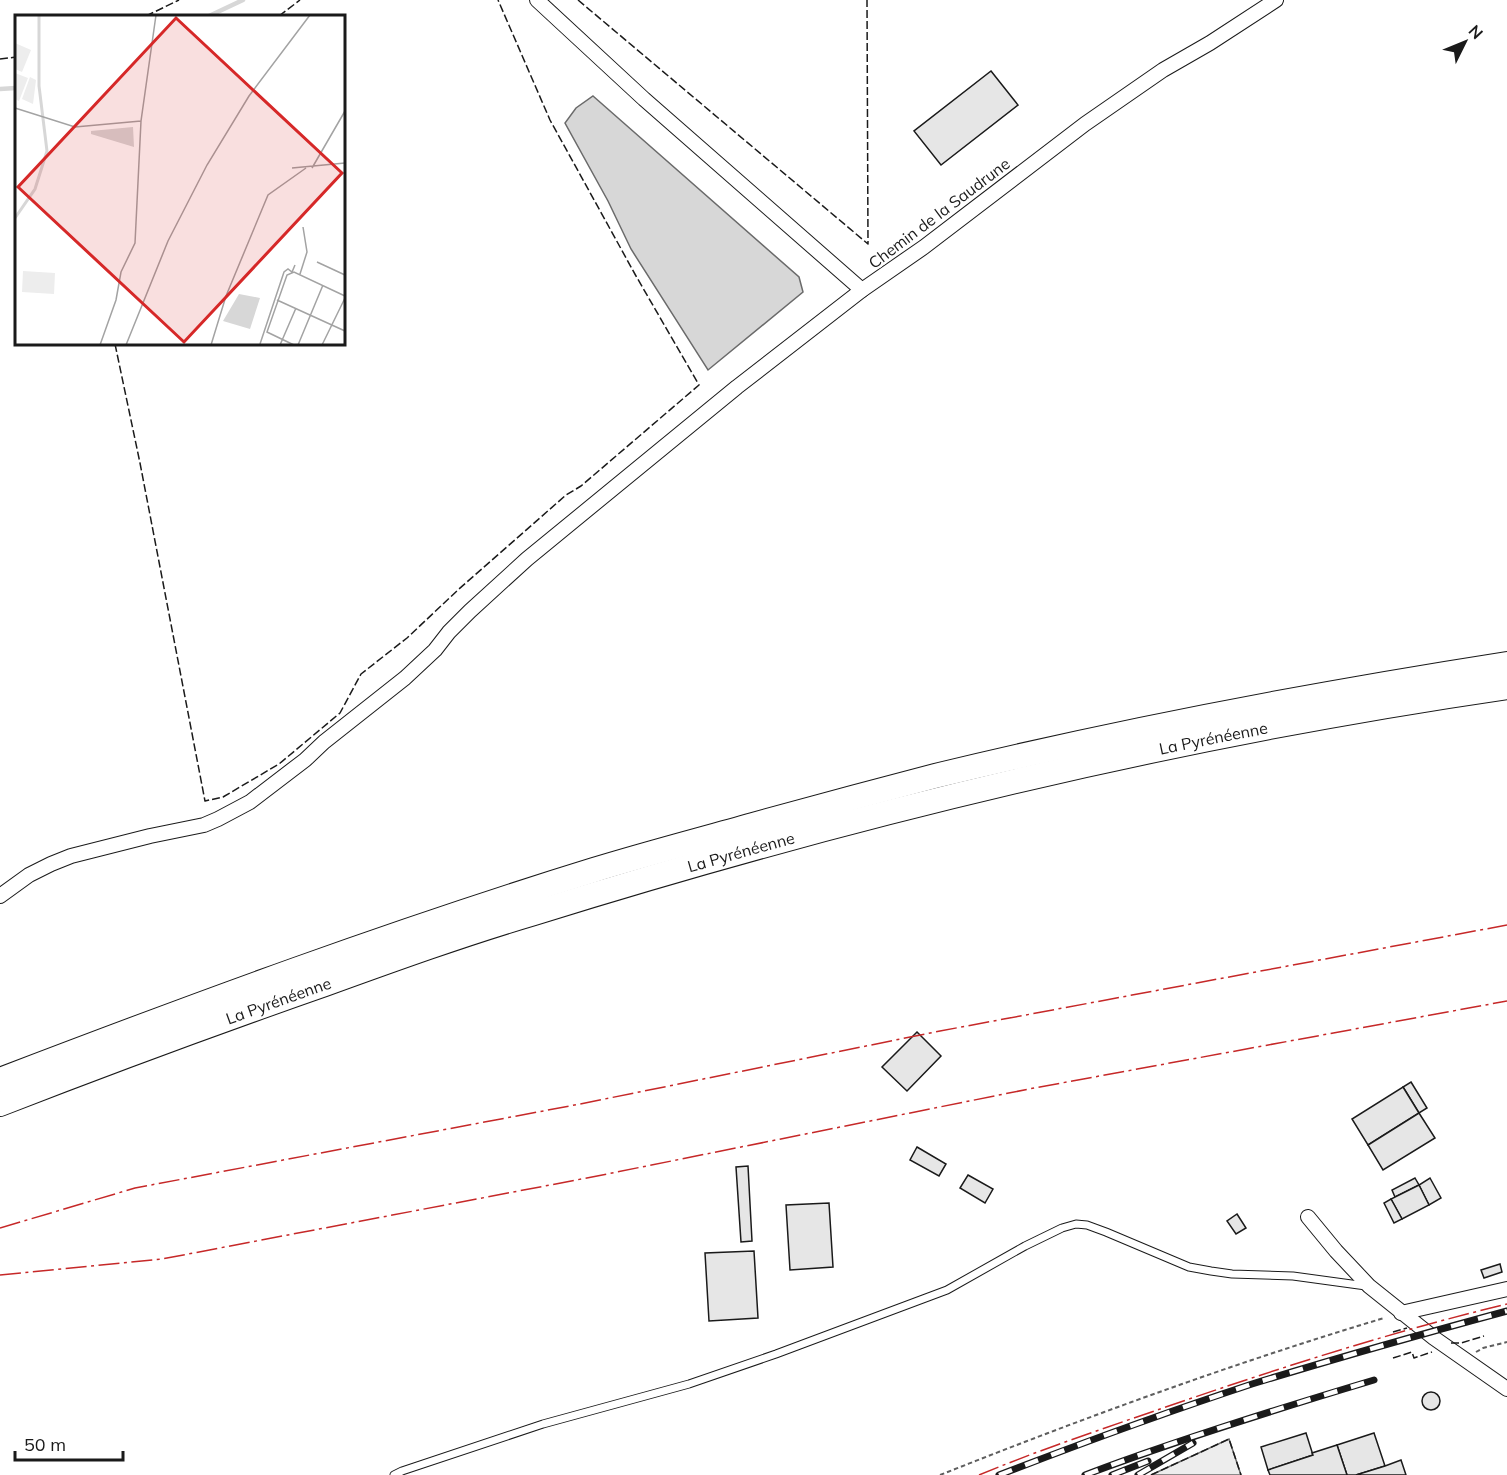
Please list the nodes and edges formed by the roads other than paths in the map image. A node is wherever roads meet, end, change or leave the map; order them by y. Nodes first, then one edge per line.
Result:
1 (537, 0) edge
2 (1276, 0) edge
3 (862, 290) junction
4 (1507, 664) edge
5 (1507, 687) edge
6 (0, 896) edge
7 (0, 1080) edge
8 (0, 1104) edge
9 (1308, 1217) dead end
10 (1369, 1286) junction
11 (1507, 1289) edge
12 (1401, 1313) junction
13 (1507, 1389) edge
14 (394, 1475) edge

1 - 3 street, Chemin de la Saudrune
2 - 3 street, Chemin de la Saudrune
3 - 6 street
4 - 7 highway, La Pyrénéenne
5 - 8 highway, La Pyrénéenne
9 - 10 street
10 - 12 street
10 - 14 lane
11 - 12 street
12 - 13 street

